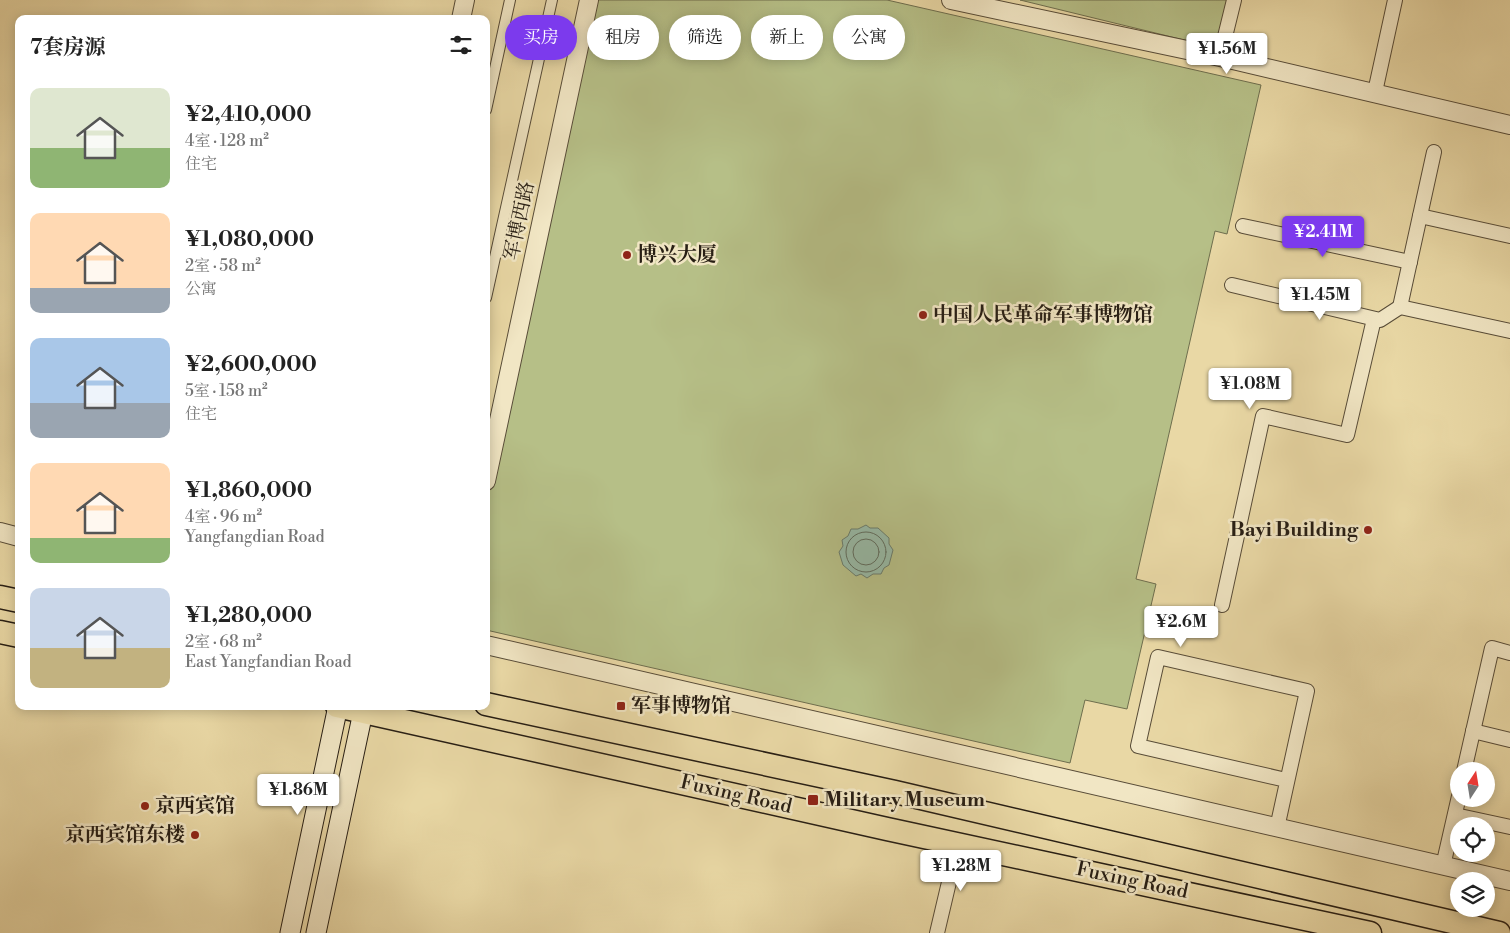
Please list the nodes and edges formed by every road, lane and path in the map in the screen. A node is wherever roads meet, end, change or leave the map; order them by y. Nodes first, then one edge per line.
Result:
1 (465, 0) edge
2 (510, 0) edge
3 (552, 0) edge
4 (589, 0) edge
5 (951, 0) edge
6 (1234, 0) edge
7 (1395, 0) edge
8 (462, 15) edge
9 (1220, 57) junction
10 (490, 92) edge
11 (1374, 92) junction
12 (1510, 125) edge
13 (1434, 152) dead end
14 (1420, 216) junction
15 (1243, 226) dead end
16 (1510, 236) edge
17 (1410, 262) junction
18 (490, 280) edge
19 (1232, 285) dead end
20 (1400, 307) junction
21 (1374, 319) junction
22 (1510, 331) edge
23 (490, 462) edge
24 (0, 532) edge
25 (15, 536) edge
26 (0, 597) edge
27 (15, 600) edge
28 (1222, 605) dead end
29 (0, 632) edge
30 (15, 635) edge
31 (490, 645) edge
32 (1510, 653) edge
33 (490, 705) edge
34 (337, 710) edge
35 (365, 710) edge
36 (369, 710) edge
37 (1473, 731) junction
38 (1510, 740) edge
39 (1466, 762) edge
40 (1286, 780) junction
41 (1456, 808) edge
42 (1455, 815) junction
43 (1510, 827) edge
44 (1276, 828) junction
45 (958, 844) junction
46 (1443, 866) junction
47 (1510, 881) edge
48 (290, 933) edge
49 (316, 933) edge
50 (937, 933) edge
51 (1370, 933) edge
52 (1499, 933) edge

1 - 8 street
2 - 10 street
3 - 18 street
4 - 23 street, 军博西路
5 - 9 street
6 - 9 street
7 - 11 street
9 - 11 street
11 - 12 street
13 - 14 street
14 - 16 street
14 - 17 street
15 - 17 street
17 - 20 street
19 - 21 street
20 - 21 street
20 - 22 street
21 - 28 street
24 - 25 street
26 - 27 highway
29 - 30 highway
31 - 44 street
32 - 37 street
33 - 52 highway, Fuxing Road
34 - 48 main road
35 - 49 main road
36 - 45 highway, Fuxing Road
37 - 38 street
37 - 39 street
40 - 40 street
40 - 44 street
41 - 42 street
42 - 43 street
42 - 46 street
44 - 46 street
45 - 50 street
45 - 51 highway, Fuxing Road
46 - 47 street

